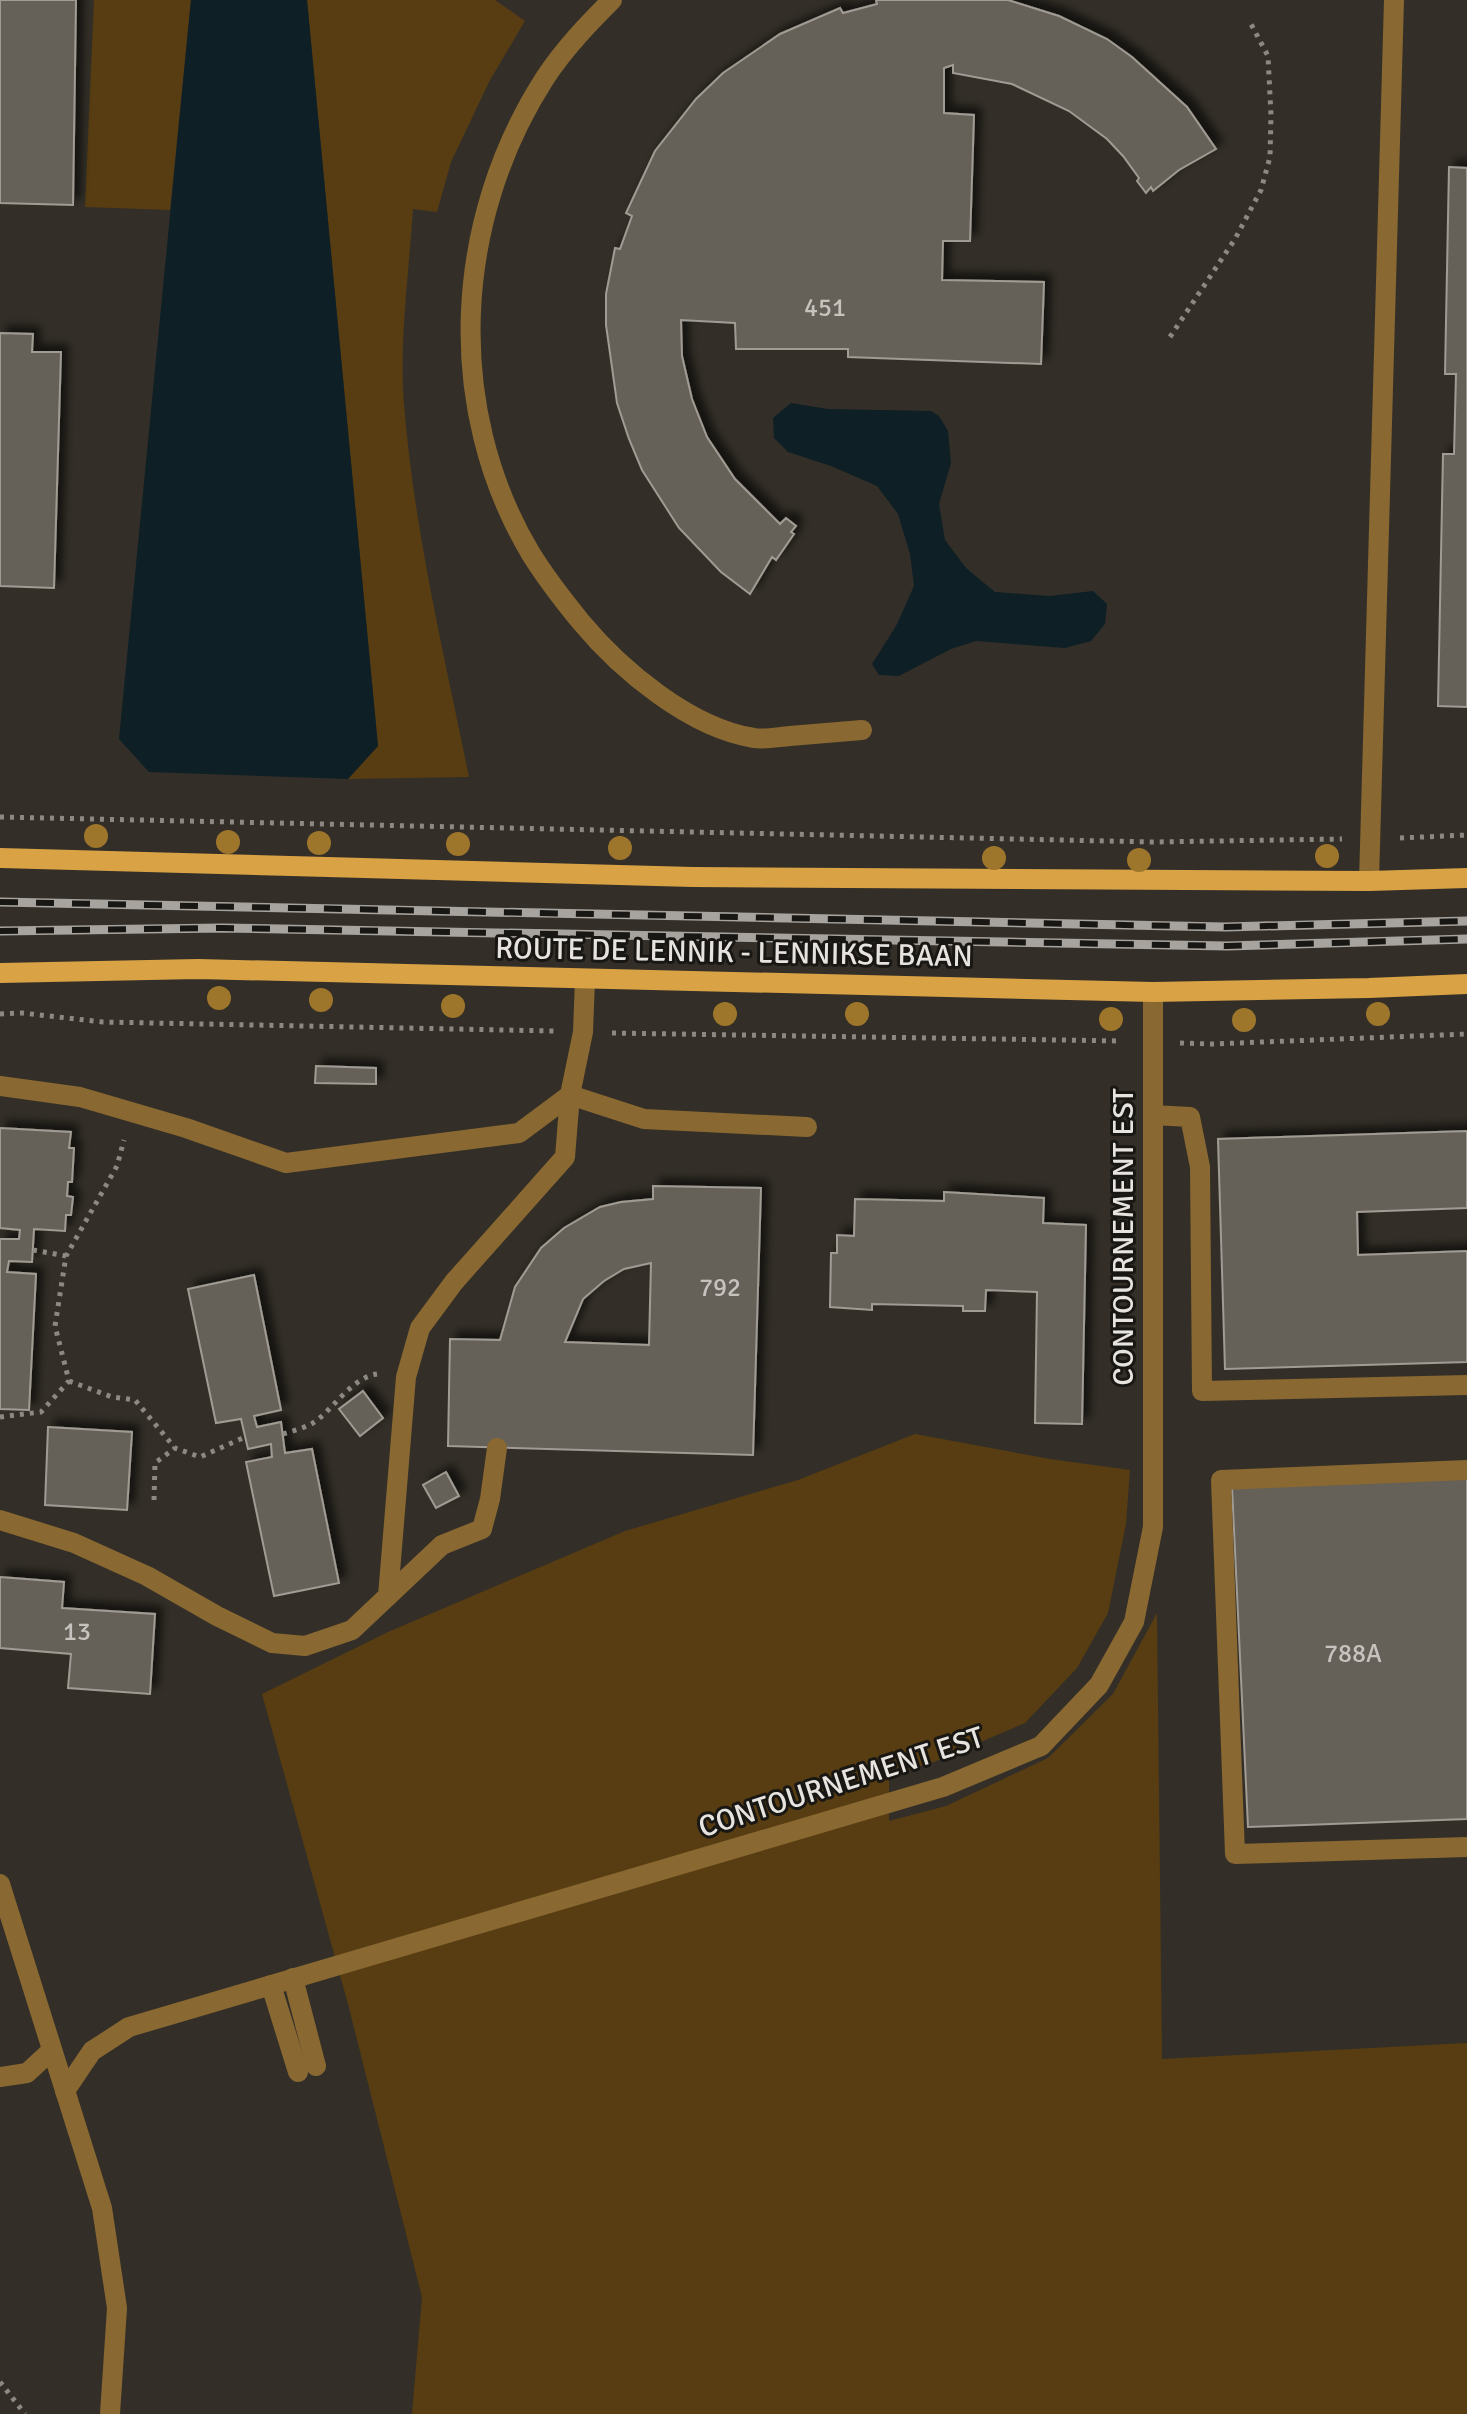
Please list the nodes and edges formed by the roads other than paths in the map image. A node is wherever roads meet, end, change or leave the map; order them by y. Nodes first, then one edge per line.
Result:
1 (612, 0) edge
2 (1394, 0) edge
3 (862, 730) dead end
4 (0, 858) edge
5 (1467, 878) edge
6 (1369, 881) junction
7 (0, 973) edge
8 (585, 979) junction
9 (1467, 984) edge
10 (1153, 992) junction
11 (0, 1086) edge
12 (570, 1095) junction
13 (1153, 1115) junction
14 (807, 1127) dead end
15 (1467, 1385) edge
16 (497, 1448) dead end
17 (1467, 1470) edge
18 (0, 1520) edge
19 (388, 1596) junction
20 (1467, 1847) edge
21 (0, 1884) edge
22 (293, 1978) junction
23 (271, 1985) junction
24 (52, 2050) junction
25 (0, 2077) edge
26 (65, 2091) junction
27 (110, 2414) edge

1 - 3 street
2 - 6 street
4 - 6 main road
5 - 6 main road
7 - 8 main road, ROUTE DE LENNIK - LENNIKSE BAAN
8 - 10 main road, ROUTE DE LENNIK - LENNIKSE BAAN
8 - 12 street
9 - 10 main road, ROUTE DE LENNIK - LENNIKSE BAAN
10 - 13 street, CONTOURNEMENT EST
11 - 12 street
12 - 14 street
12 - 19 street
13 - 15 street
13 - 22 street, CONTOURNEMENT EST
16 - 19 street
17 - 20 street
18 - 19 street
21 - 24 street
22 - 23 street, CONTOURNEMENT EST
22 - 23 street
23 - 26 street, CONTOURNEMENT EST
24 - 25 street
24 - 26 street
26 - 27 street

